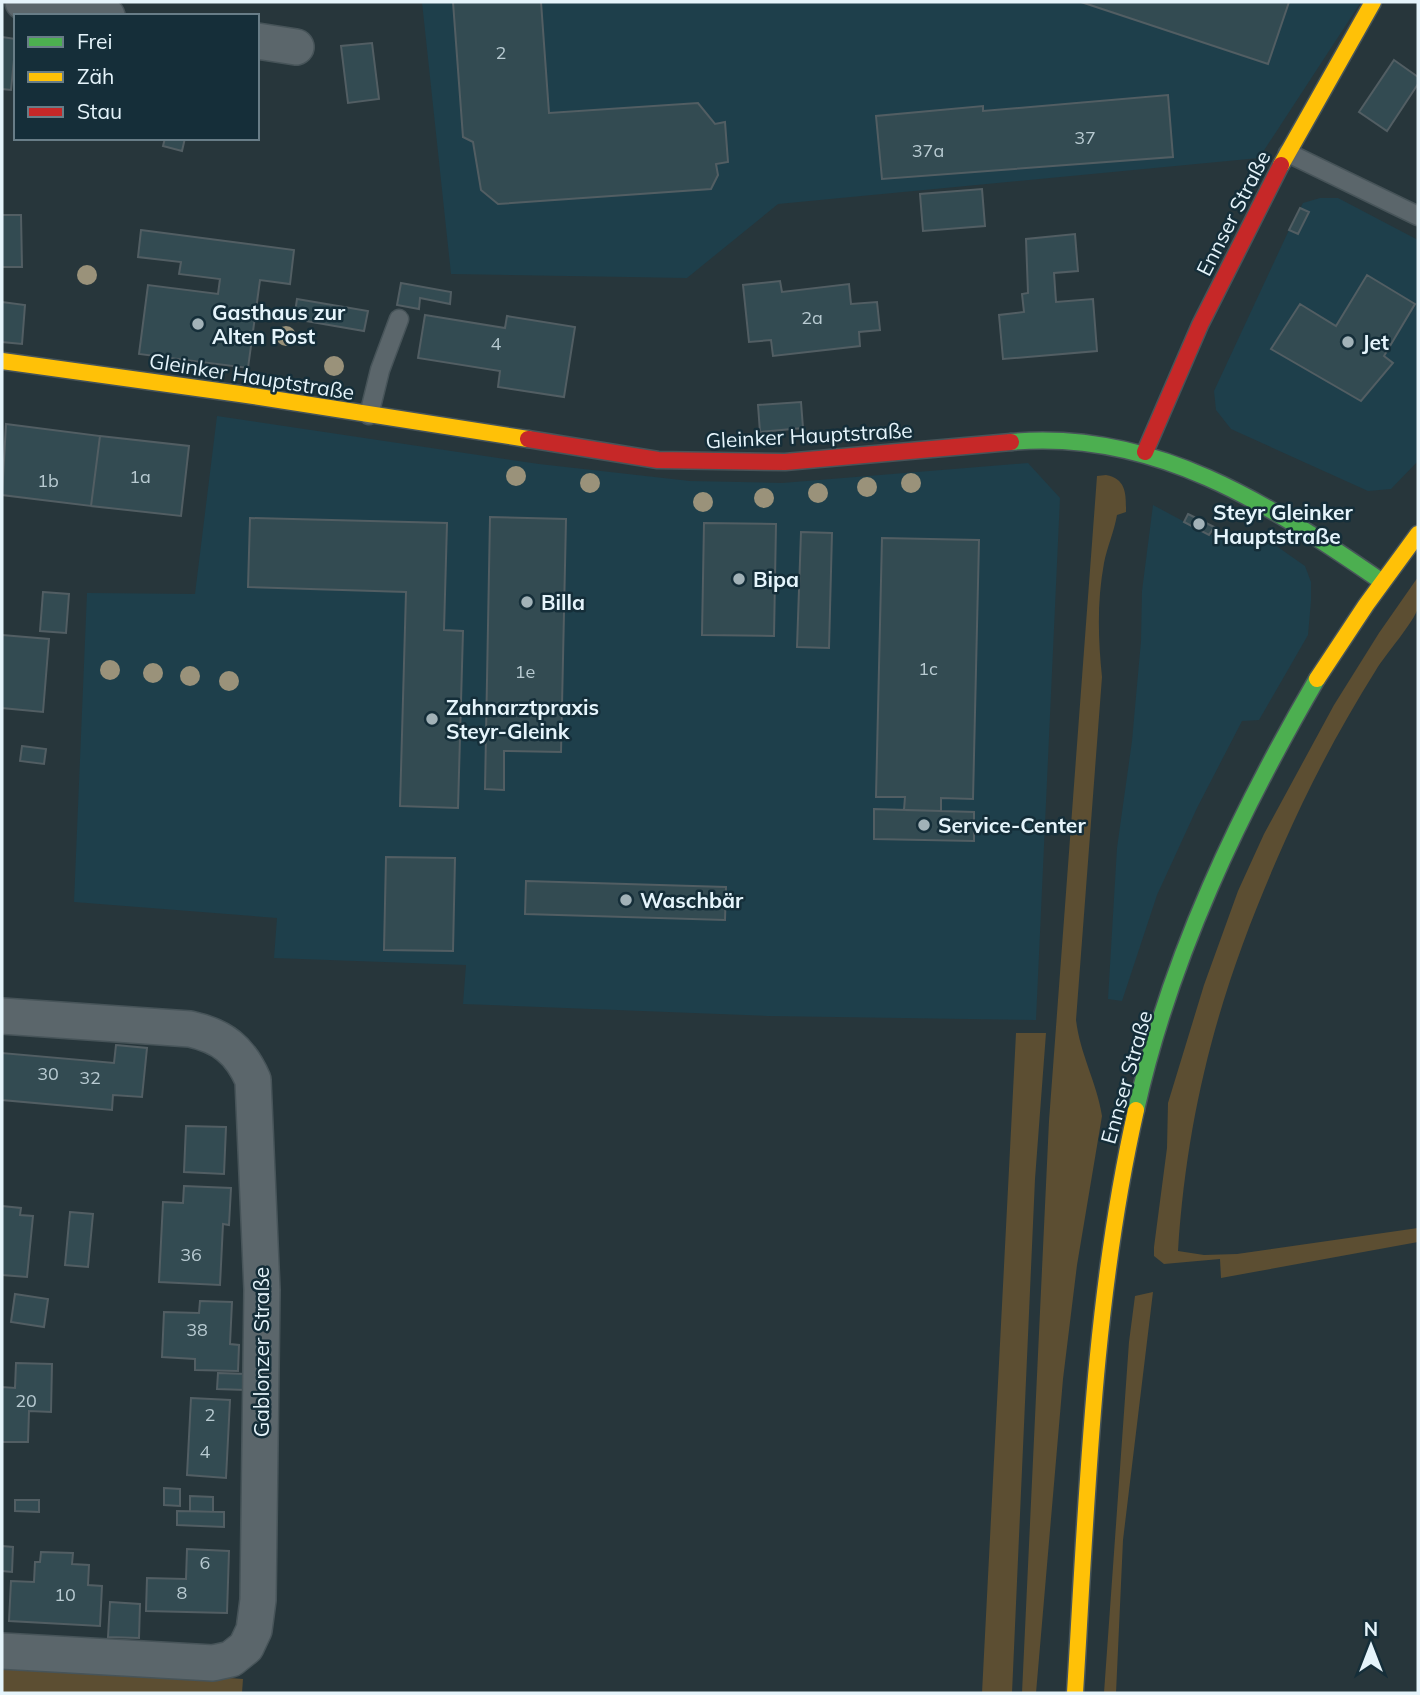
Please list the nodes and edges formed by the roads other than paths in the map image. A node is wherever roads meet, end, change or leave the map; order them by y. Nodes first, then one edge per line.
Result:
1 (23, 2) edge
2 (1373, 2) edge
3 (95, 14) edge
4 (259, 41) edge
5 (296, 47) dead end
6 (1288, 153) junction
7 (1418, 216) edge
8 (399, 319) dead end
9 (2, 361) edge
10 (369, 415) junction
11 (1145, 452) junction
12 (1418, 534) edge
13 (1381, 581) junction
14 (2, 1016) edge
15 (2, 1651) edge
16 (1075, 1693) edge

1 - 3 street
2 - 6 street, Ennser Straße
4 - 5 street
6 - 7 lane
6 - 11 street, Ennser Straße
8 - 10 lane
9 - 10 street, Gleinker Hauptstraße
10 - 11 street, Gleinker Hauptstraße
11 - 13 street, Gleinker Hauptstraße
12 - 13 street, Ennser Straße
13 - 16 street, Ennser Straße
14 - 15 street, Gablonzer Straße

